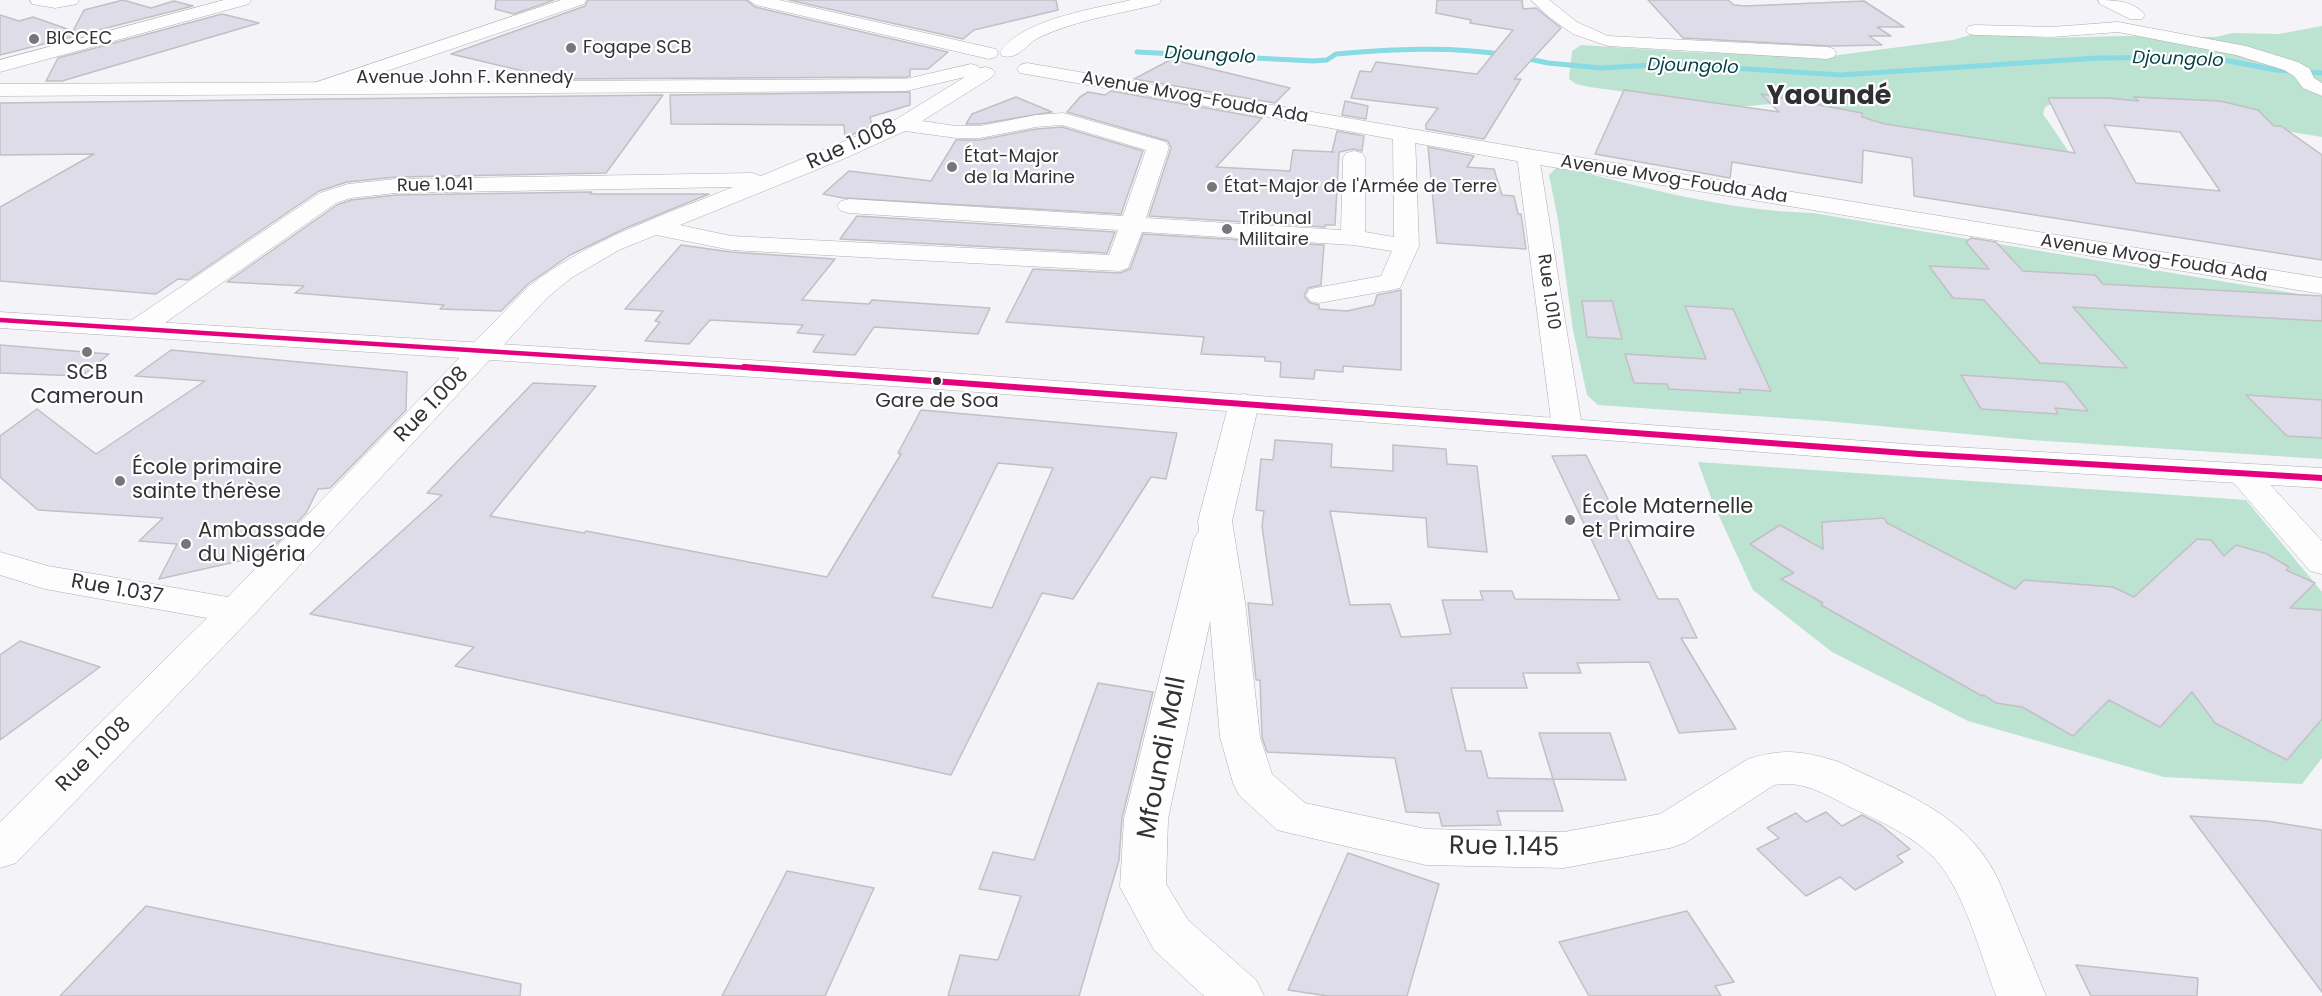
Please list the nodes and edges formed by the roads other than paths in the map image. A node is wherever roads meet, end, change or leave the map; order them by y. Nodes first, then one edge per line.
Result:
1 (38, 0) edge
2 (71, 0) edge
3 (243, 0) edge
4 (578, 0) edge
5 (756, 0) edge
6 (1153, 0) edge
7 (1539, 0) edge
8 (2106, 0) edge
9 (2136, 15) dead end
10 (1975, 30) dead end
11 (1827, 53) dead end
12 (0, 66) edge
13 (999, 66) junction
14 (0, 77) edge
15 (349, 78) junction
16 (819, 81) junction
17 (528, 83) junction
18 (318, 88) junction
19 (937, 89) junction
20 (0, 90) edge
21 (2322, 90) edge
22 (902, 124) junction
23 (1404, 135) junction
24 (1528, 156) junction
25 (1354, 158) dead end
26 (772, 180) junction
27 (849, 206) dead end
28 (1132, 224) junction
29 (653, 227) junction
30 (1353, 238) junction
31 (1407, 246) junction
32 (2322, 286) edge
33 (1319, 295) dead end
34 (0, 320) edge
35 (139, 328) junction
36 (485, 350) junction
37 (1244, 403) junction
38 (1567, 428) junction
39 (2243, 474) junction
40 (2322, 478) edge
41 (1215, 521) junction
42 (0, 563) edge
43 (2322, 563) edge
44 (236, 611) junction
45 (0, 849) edge
46 (1239, 996) edge
47 (2021, 996) edge

1 - 2 street
3 - 12 street
4 - 15 street
5 - 13 street, Avenue Mvog-Fouda Ada
6 - 13 street, Rue 1.008
7 - 11 street
8 - 9 street
10 - 21 street
13 - 19 street, Rue 1.008
13 - 23 street, Avenue Mvog-Fouda Ada
14 - 15 street, Avenue John F. Kennedy
15 - 17 street, Avenue John F. Kennedy
15 - 18 street
16 - 17 street, Avenue John F. Kennedy
16 - 19 street, Avenue John F. Kennedy
16 - 19 street, Avenue John F. Kennedy
17 - 18 street, Avenue John F. Kennedy
18 - 20 street, Avenue John F. Kennedy
19 - 22 street, Rue 1.008
22 - 26 street, Rue 1.008
22 - 28 street
23 - 24 street, Avenue Mvog-Fouda Ada
23 - 31 street
24 - 32 street, Avenue Mvog-Fouda Ada
24 - 38 street, Rue 1.010
25 - 30 street
26 - 29 street, Rue 1.008
26 - 35 street, Rue 1.041
27 - 28 street
28 - 29 street
28 - 30 street
29 - 36 street, Rue 1.008
30 - 31 street
31 - 33 street
34 - 35 street
35 - 36 street
36 - 37 street
36 - 44 street, Rue 1.008
37 - 38 street
37 - 41 street, Rue 1.145
38 - 39 street
39 - 40 street
39 - 43 street
41 - 46 street, Mfoundi Mall
41 - 47 street, Rue 1.145
42 - 44 street, Rue 1.037
44 - 45 street, Rue 1.008

